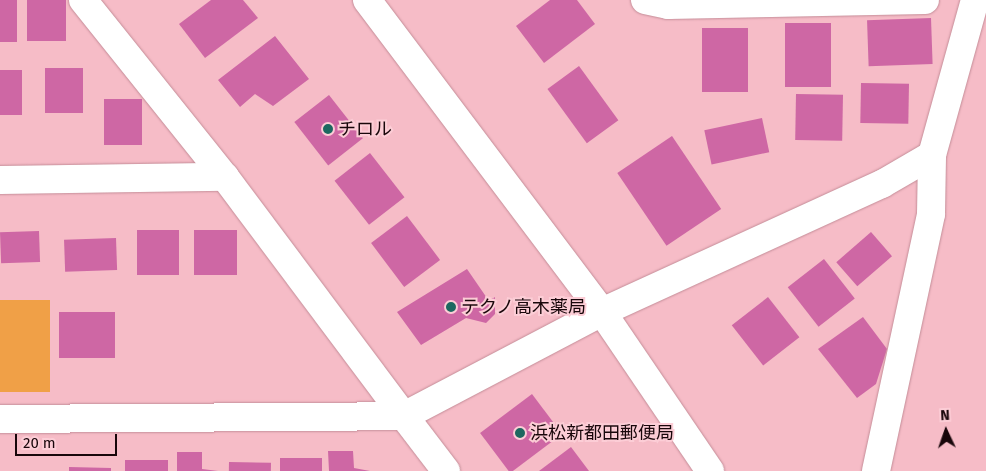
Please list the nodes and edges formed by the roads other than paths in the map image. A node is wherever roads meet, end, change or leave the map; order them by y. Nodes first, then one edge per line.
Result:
1 (83, 0) edge
2 (366, 0) edge
3 (645, 0) edge
4 (925, 0) edge
5 (975, 0) edge
6 (932, 155) junction
7 (225, 177) junction
8 (0, 180) edge
9 (602, 312) junction
10 (404, 416) junction
11 (0, 419) edge
12 (446, 471) edge
13 (710, 471) edge
14 (876, 471) edge

1 - 7 street
2 - 9 street
3 - 4 street
5 - 6 street
6 - 9 street
6 - 14 street
7 - 8 street
7 - 10 street
9 - 10 street
9 - 13 street
10 - 11 street
10 - 12 street

